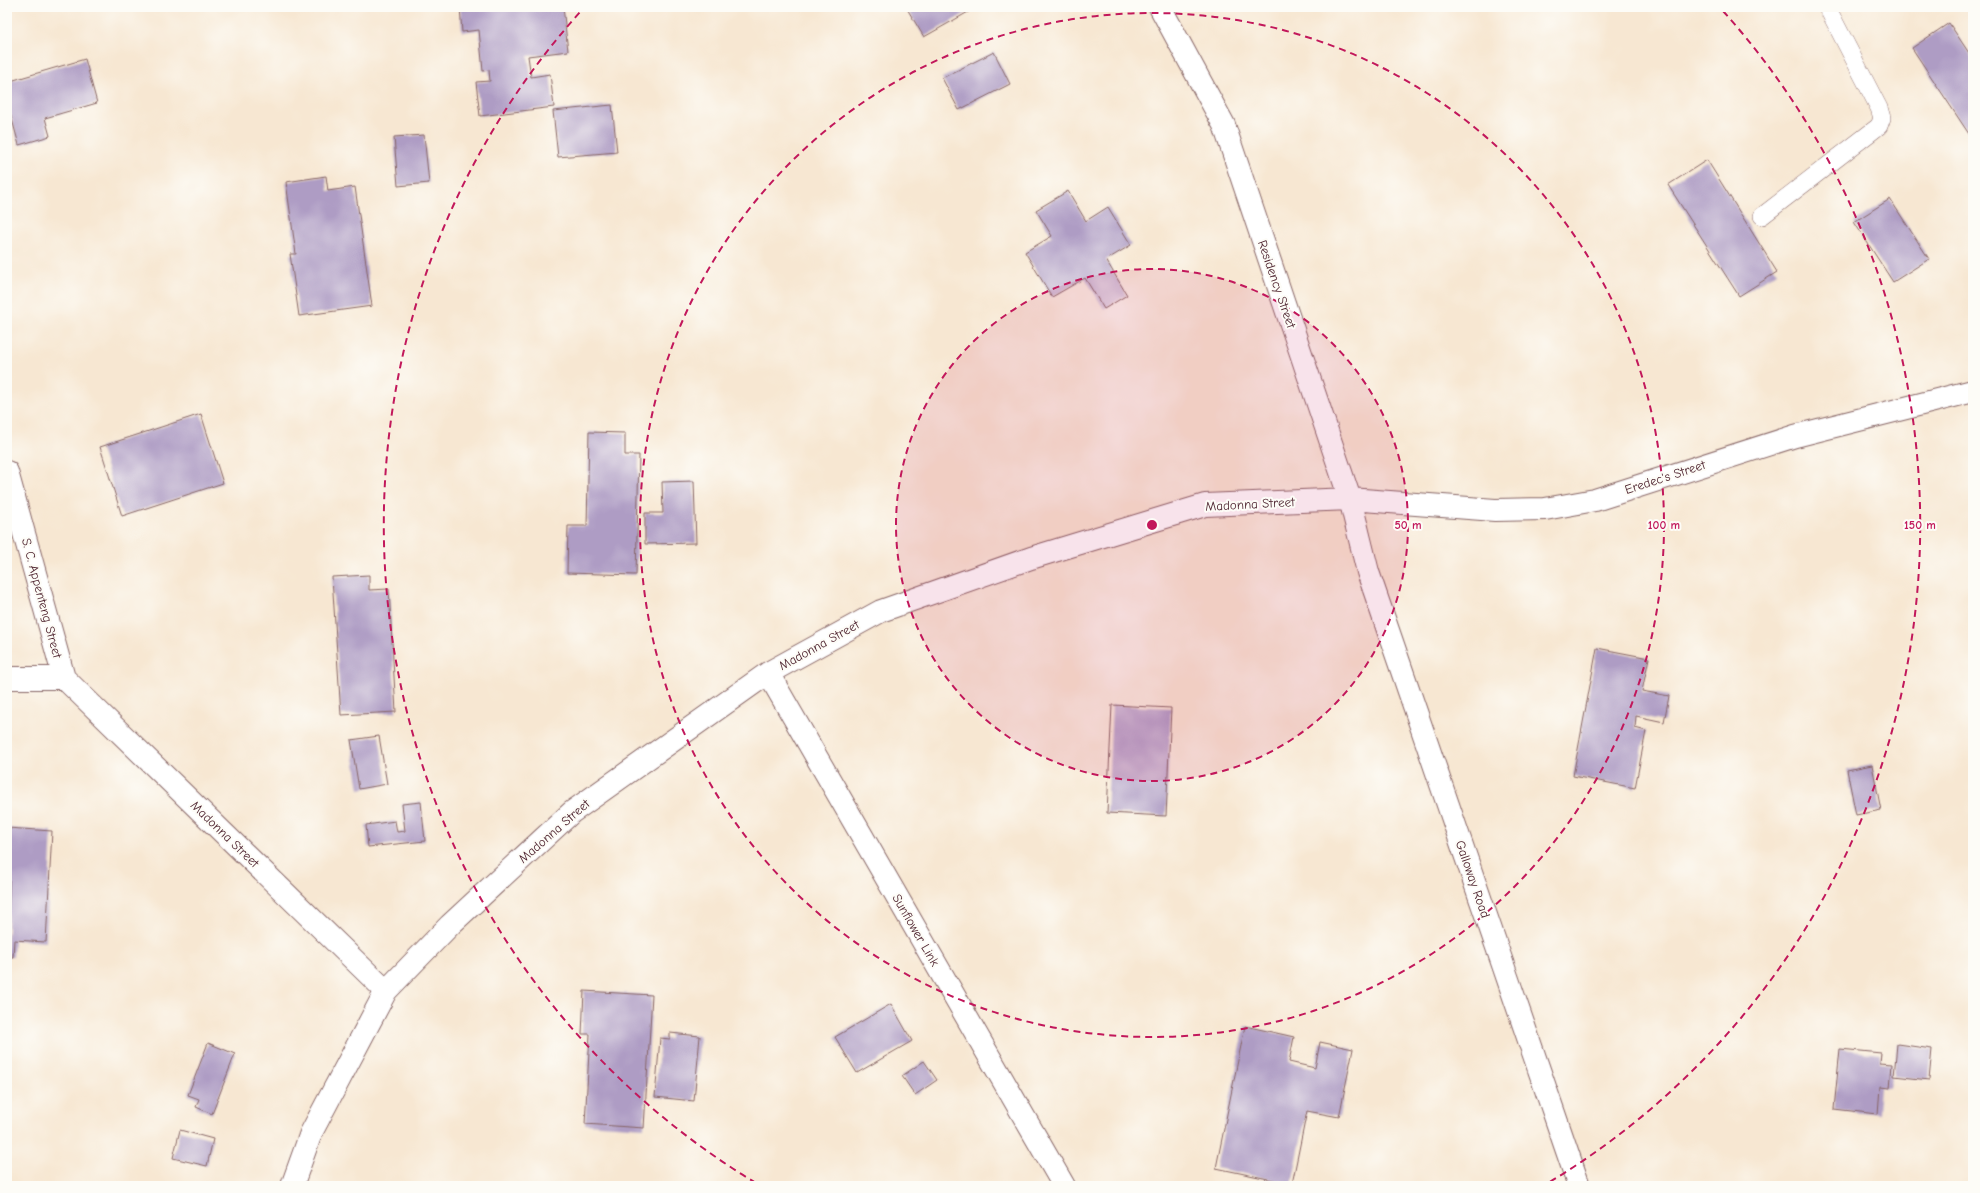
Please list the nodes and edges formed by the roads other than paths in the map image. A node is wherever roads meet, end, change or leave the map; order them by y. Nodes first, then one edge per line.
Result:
1 (1160, 7) edge
2 (1827, 7) edge
3 (1762, 216) dead end
4 (1973, 391) edge
5 (7, 472) edge
6 (1350, 499) junction
7 (1368, 572) joint
8 (768, 674) junction
9 (7, 678) edge
10 (64, 678) junction
11 (386, 991) junction
12 (292, 1186) edge
13 (1064, 1186) edge
14 (1579, 1186) edge

1 - 6 street, Residency Street
2 - 3 lane
4 - 6 street, Eredec's Street
5 - 10 street, S. C. Appenteng Street
6 - 7 street, Residency Street
6 - 8 street, Madonna Street
7 - 14 street, Galloway Road
8 - 11 street, Madonna Street
8 - 13 street, Sunflower Link
9 - 10 street
10 - 11 street, Madonna Street
11 - 12 street, Madonna Street

